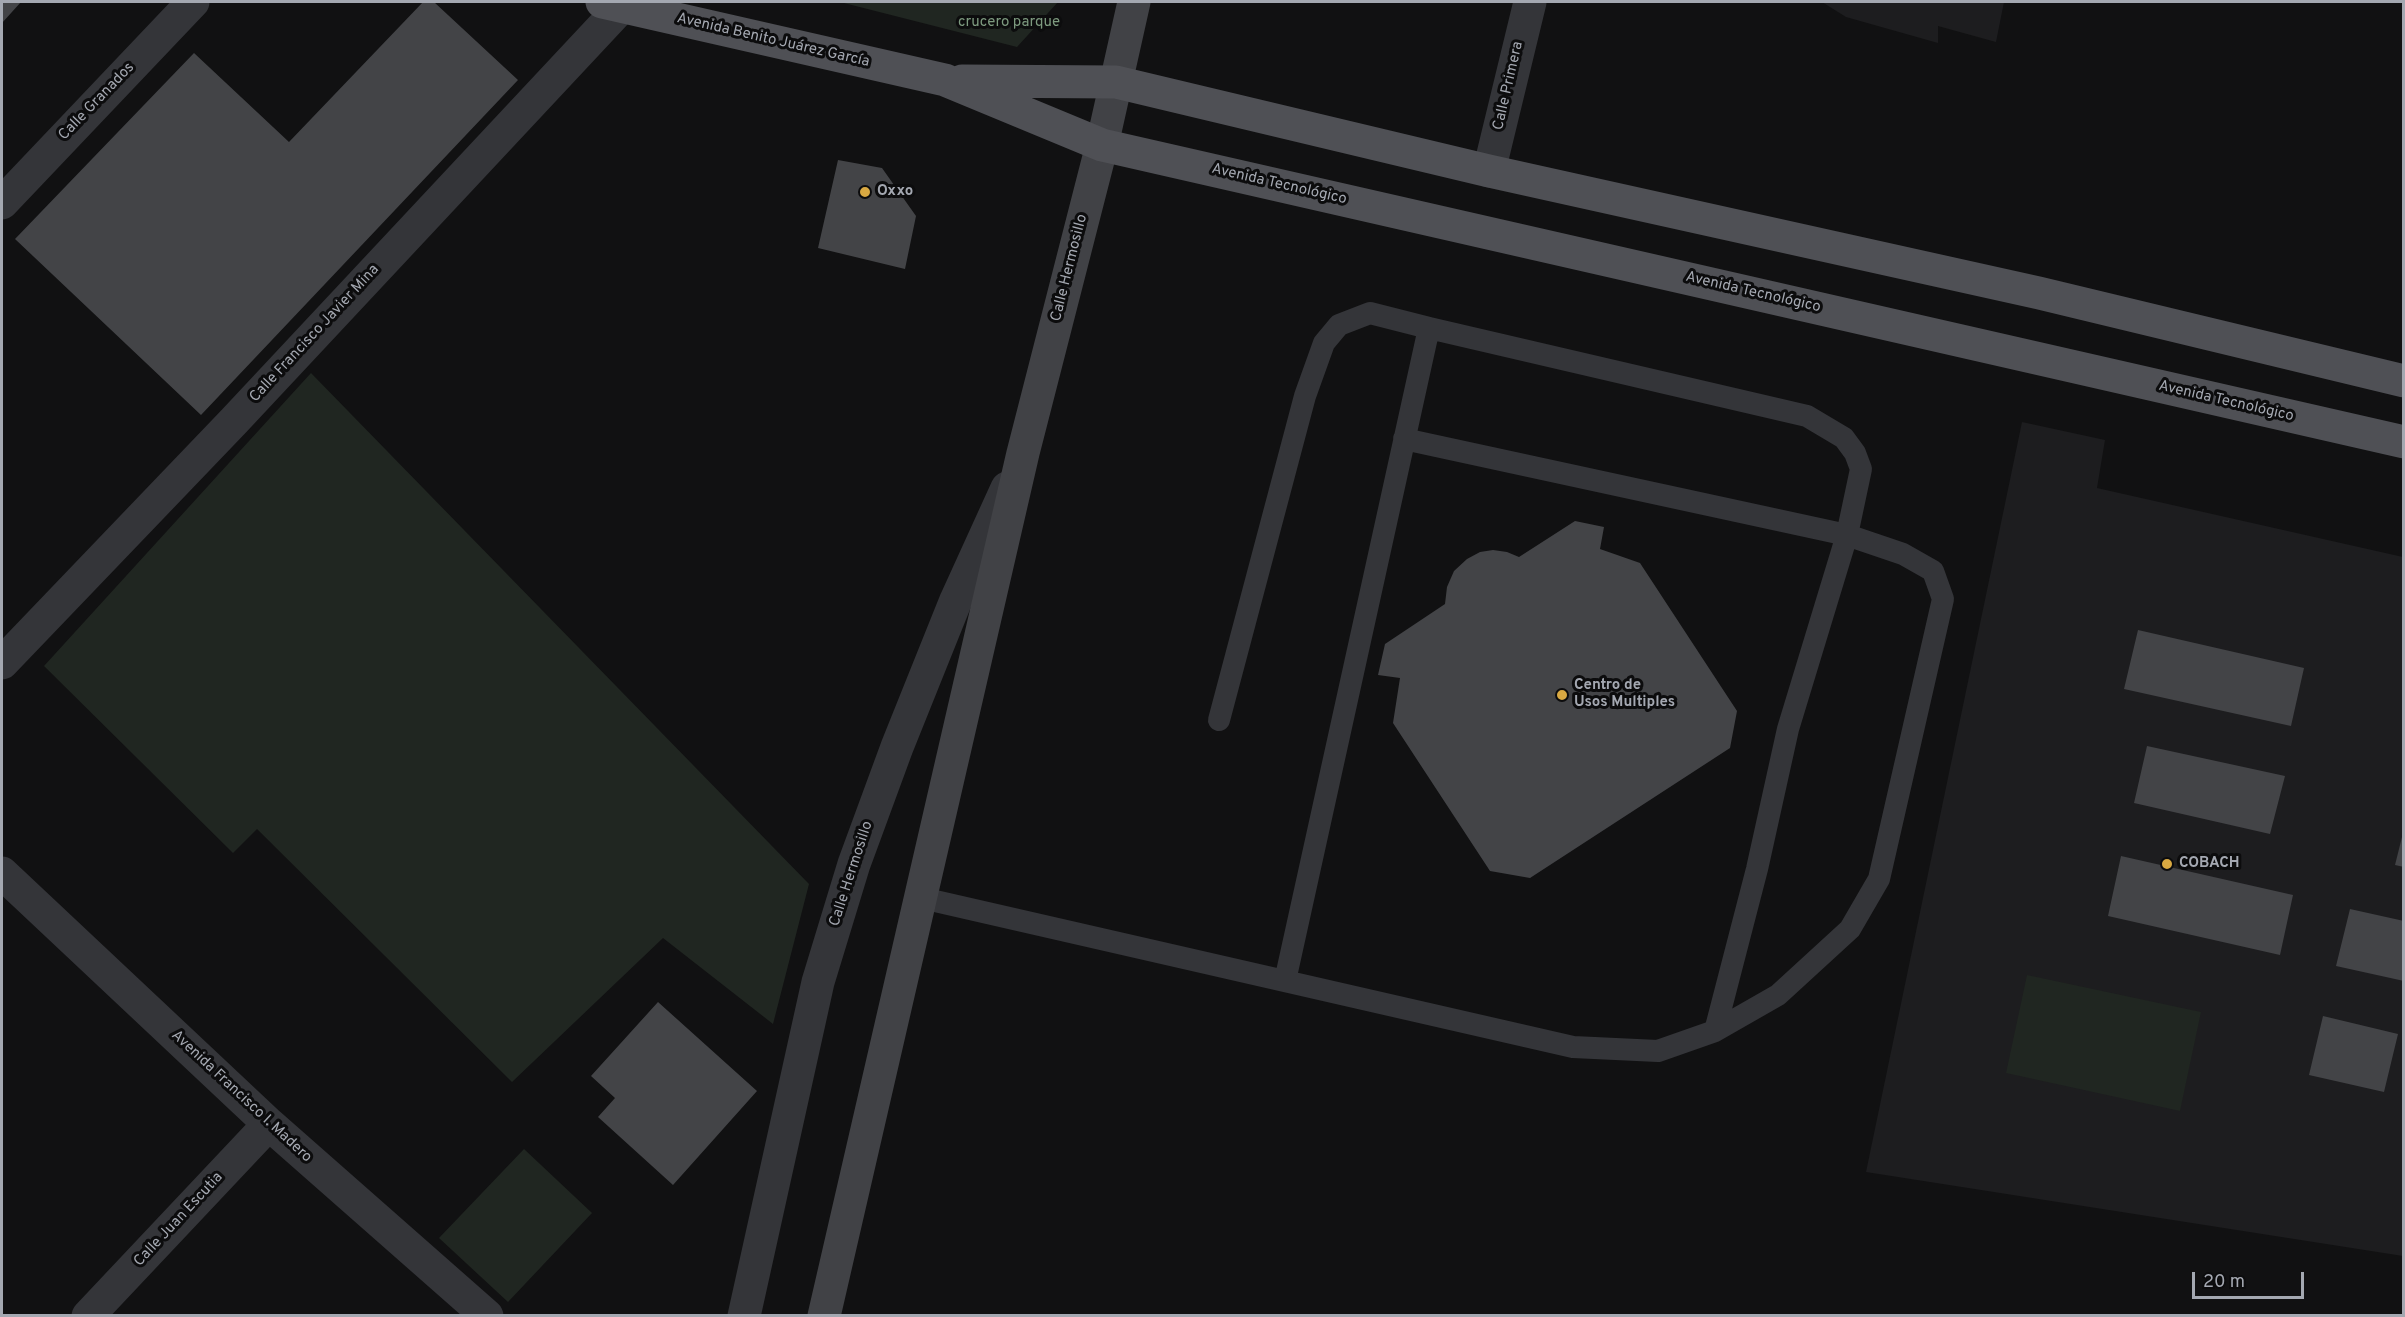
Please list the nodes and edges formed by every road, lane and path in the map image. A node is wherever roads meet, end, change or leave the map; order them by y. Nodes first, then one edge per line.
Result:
1 (193, 2) edge
2 (1134, 2) edge
3 (1530, 2) edge
4 (616, 3) edge
5 (945, 80) junction
6 (1116, 82) junction
7 (1102, 144) junction
8 (1489, 171) junction
9 (2, 203) edge
10 (1428, 328) junction
11 (2403, 381) edge
12 (1404, 439) junction
13 (2403, 442) edge
14 (1023, 453) junction
15 (1847, 535) junction
16 (2, 663) edge
17 (1219, 720) dead end
18 (2, 873) edge
19 (922, 898) junction
20 (1285, 981) junction
21 (1715, 1031) junction
22 (269, 1124) junction
23 (88, 1316) edge
24 (487, 1316) edge
25 (744, 1316) edge
26 (824, 1316) edge

1 - 9 street, Calle Granados
2 - 6 main road, Calle Hermosillo
3 - 8 street, Calle Primera
4 - 5 main road, Avenida Benito Juárez García
4 - 16 street, Calle Francisco Javier Mina
5 - 6 main road, Avenida Benito Juárez García
5 - 7 main road, Avenida Benito Juárez García
6 - 7 main road, Calle Hermosillo
6 - 8 main road
7 - 13 main road, Avenida Tecnológico
7 - 14 main road, Calle Hermosillo
8 - 11 main road
10 - 12 lane
10 - 15 lane
10 - 17 lane
12 - 15 lane
12 - 20 lane
14 - 19 main road, Calle Hermosillo
14 - 25 street, Calle Hermosillo
15 - 21 lane
15 - 21 lane
18 - 22 street, Avenida Francisco I. Madero
19 - 20 lane
19 - 26 main road, Calle Hermosillo
20 - 21 lane
22 - 23 street, Calle Juan Escutia
22 - 24 street, Avenida Francisco I. Madero

